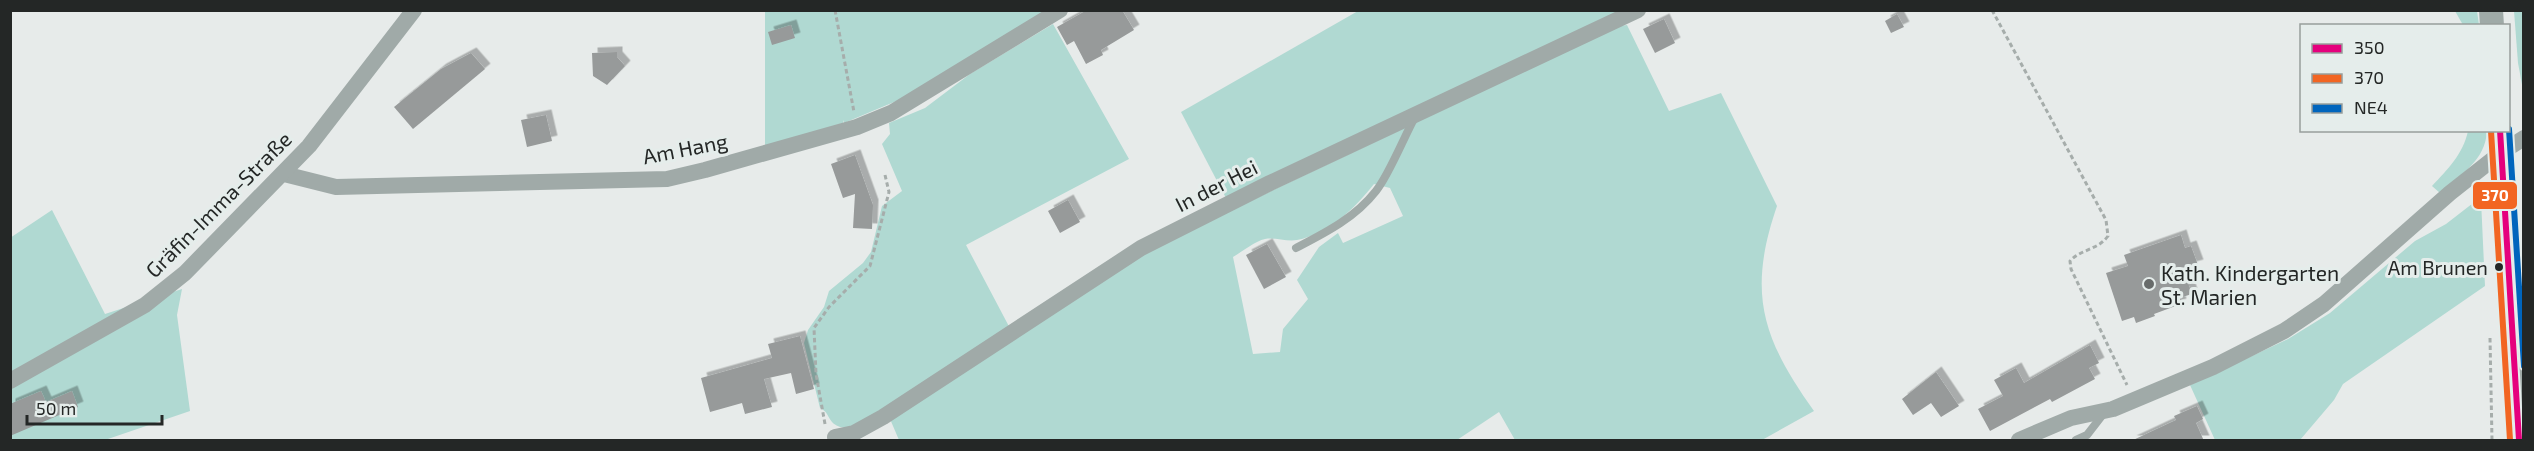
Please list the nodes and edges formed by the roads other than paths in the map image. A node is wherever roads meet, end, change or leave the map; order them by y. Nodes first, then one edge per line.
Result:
1 (414, 10) edge
2 (1060, 10) edge
3 (1638, 10) edge
4 (1416, 114) junction
5 (2523, 138) edge
6 (2501, 141) edge
7 (284, 174) junction
8 (1296, 248) dead end
9 (10, 381) edge
10 (2104, 412) junction
11 (830, 431) road end
12 (2019, 441) edge
13 (2076, 441) edge
14 (2519, 441) edge

1 - 7 street, Gräfin-Imma-Straße
2 - 7 street, Am Hang
3 - 4 street, In der Hei
4 - 8 lane
4 - 11 street, In der Hei
5 - 6 street
6 - 10 street
6 - 14 main road
7 - 9 street, Gräfin-Imma-Straße
10 - 12 street
10 - 13 lane

